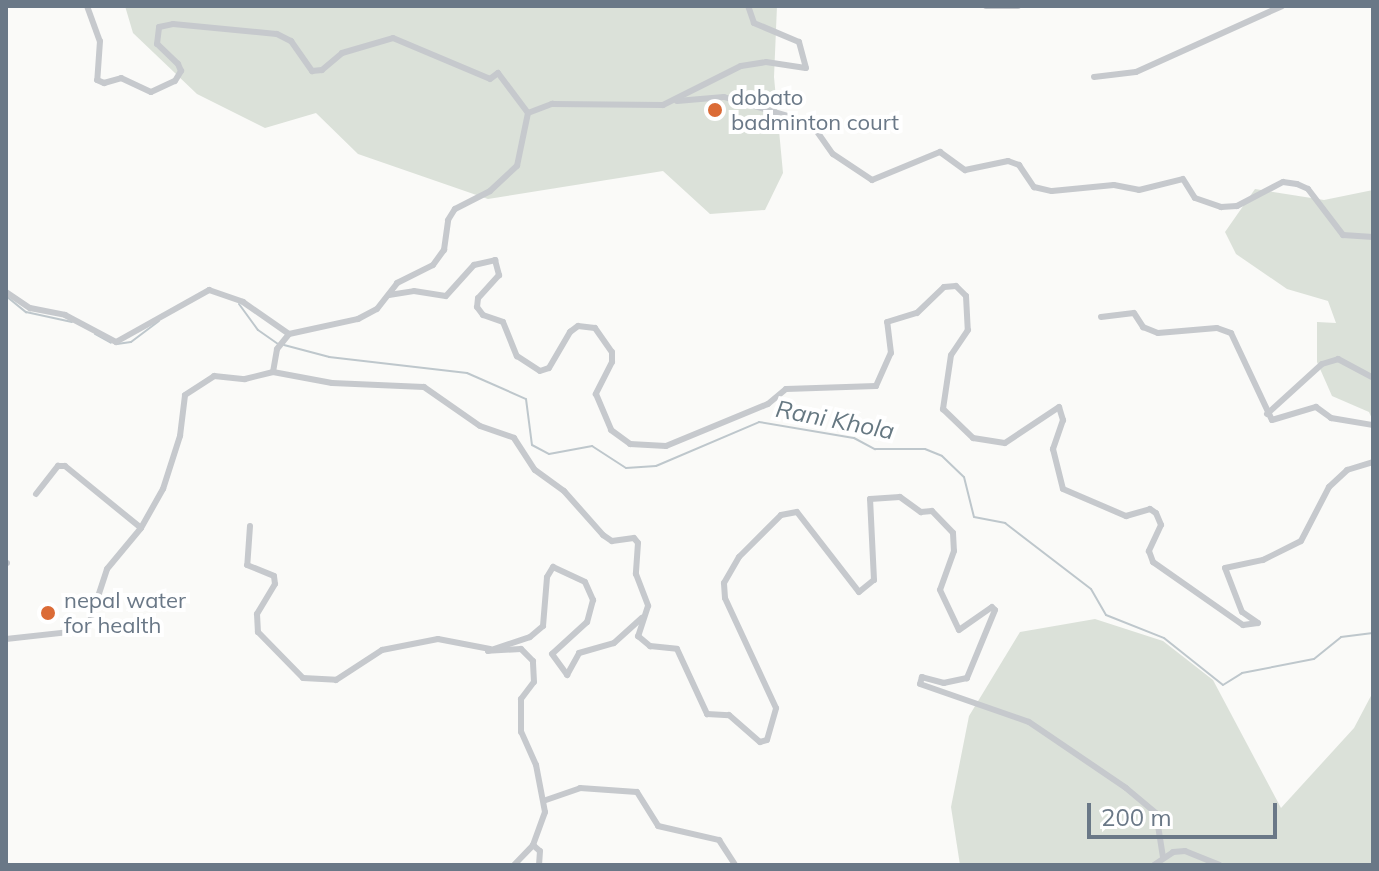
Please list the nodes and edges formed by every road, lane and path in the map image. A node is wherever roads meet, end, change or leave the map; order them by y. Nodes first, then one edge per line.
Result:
1 (87, 6) edge
2 (748, 6) edge
3 (986, 6) edge
4 (1018, 6) edge
5 (1282, 6) edge
6 (1094, 77) dead end
7 (677, 101) junction
8 (528, 113) junction
9 (1373, 237) edge
10 (6, 292) edge
11 (389, 295) junction
12 (1101, 317) dead end
13 (289, 334) junction
14 (273, 372) junction
15 (1373, 378) edge
16 (1267, 414) junction
17 (1373, 425) edge
18 (1373, 462) edge
19 (36, 494) dead end
20 (250, 526) dead end
21 (141, 528) junction
22 (642, 618) junction
23 (6, 639) edge
24 (490, 649) junction
25 (546, 800) junction
26 (533, 845) junction
27 (1163, 857) junction
28 (514, 865) edge
29 (539, 865) edge
30 (735, 865) edge
31 (1154, 865) edge
32 (1219, 865) edge

1 - 8 street
2 - 7 street
3 - 4 street
5 - 6 street
7 - 8 street
7 - 9 street
8 - 11 street
10 - 13 street
11 - 13 street
11 - 18 street
12 - 16 street
13 - 14 street
14 - 21 street
14 - 22 street
15 - 16 street
16 - 17 street
19 - 21 street
20 - 24 street
21 - 23 street
22 - 24 street
22 - 27 street
24 - 25 street
25 - 26 street
25 - 30 street
26 - 28 street
26 - 29 street
27 - 31 street
27 - 32 street

